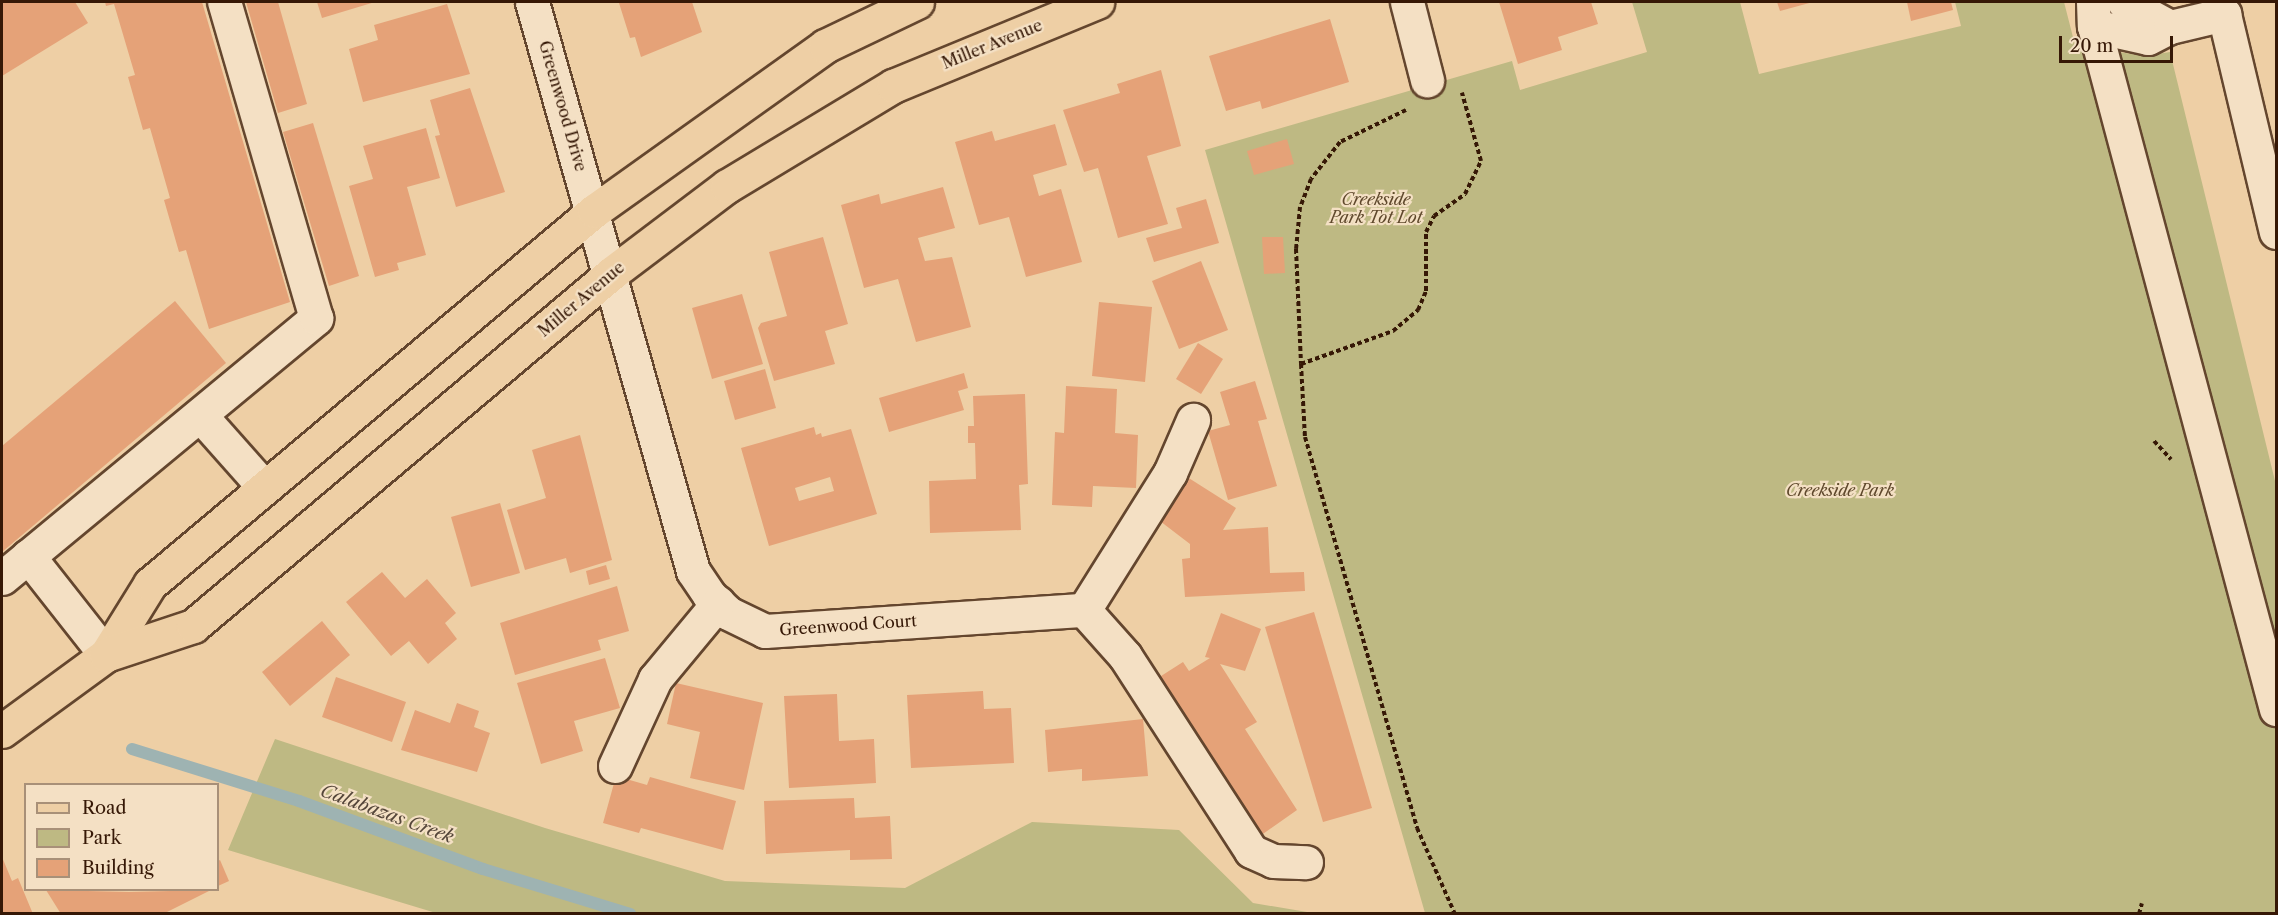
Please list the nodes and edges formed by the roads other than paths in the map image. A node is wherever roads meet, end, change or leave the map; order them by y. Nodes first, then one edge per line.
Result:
1 (225, 2) edge
2 (532, 2) edge
3 (917, 2) edge
4 (1097, 2) edge
5 (1407, 2) edge
6 (2124, 2) edge
7 (2093, 14) edge
8 (2170, 27) junction
9 (1427, 80) road end
10 (594, 211) junction
11 (2277, 232) edge
12 (612, 273) junction
13 (200, 415) junction
14 (1193, 420) dead end
15 (264, 488) junction
16 (28, 556) junction
17 (2, 578) edge
18 (718, 603) junction
19 (1084, 610) junction
20 (106, 655) junction
21 (2277, 710) edge
22 (2, 730) edge
23 (615, 766) dead end
24 (1306, 862) dead end

1 - 13 street
2 - 10 street, Greenwood Drive
3 - 10 main road, Miller Avenue
4 - 12 main road, Miller Avenue
5 - 9 street
6 - 8 street
7 - 8 street
7 - 21 street
8 - 11 street
10 - 12 street, Greenwood Drive
10 - 15 main road, Miller Avenue
12 - 18 street, Greenwood Court
12 - 20 main road, Miller Avenue
13 - 15 street
13 - 16 street
14 - 19 street
15 - 20 main road, Miller Avenue
16 - 17 street
16 - 20 street
18 - 19 street, Greenwood Court
18 - 23 street
19 - 24 street
20 - 22 main road, Miller Avenue

